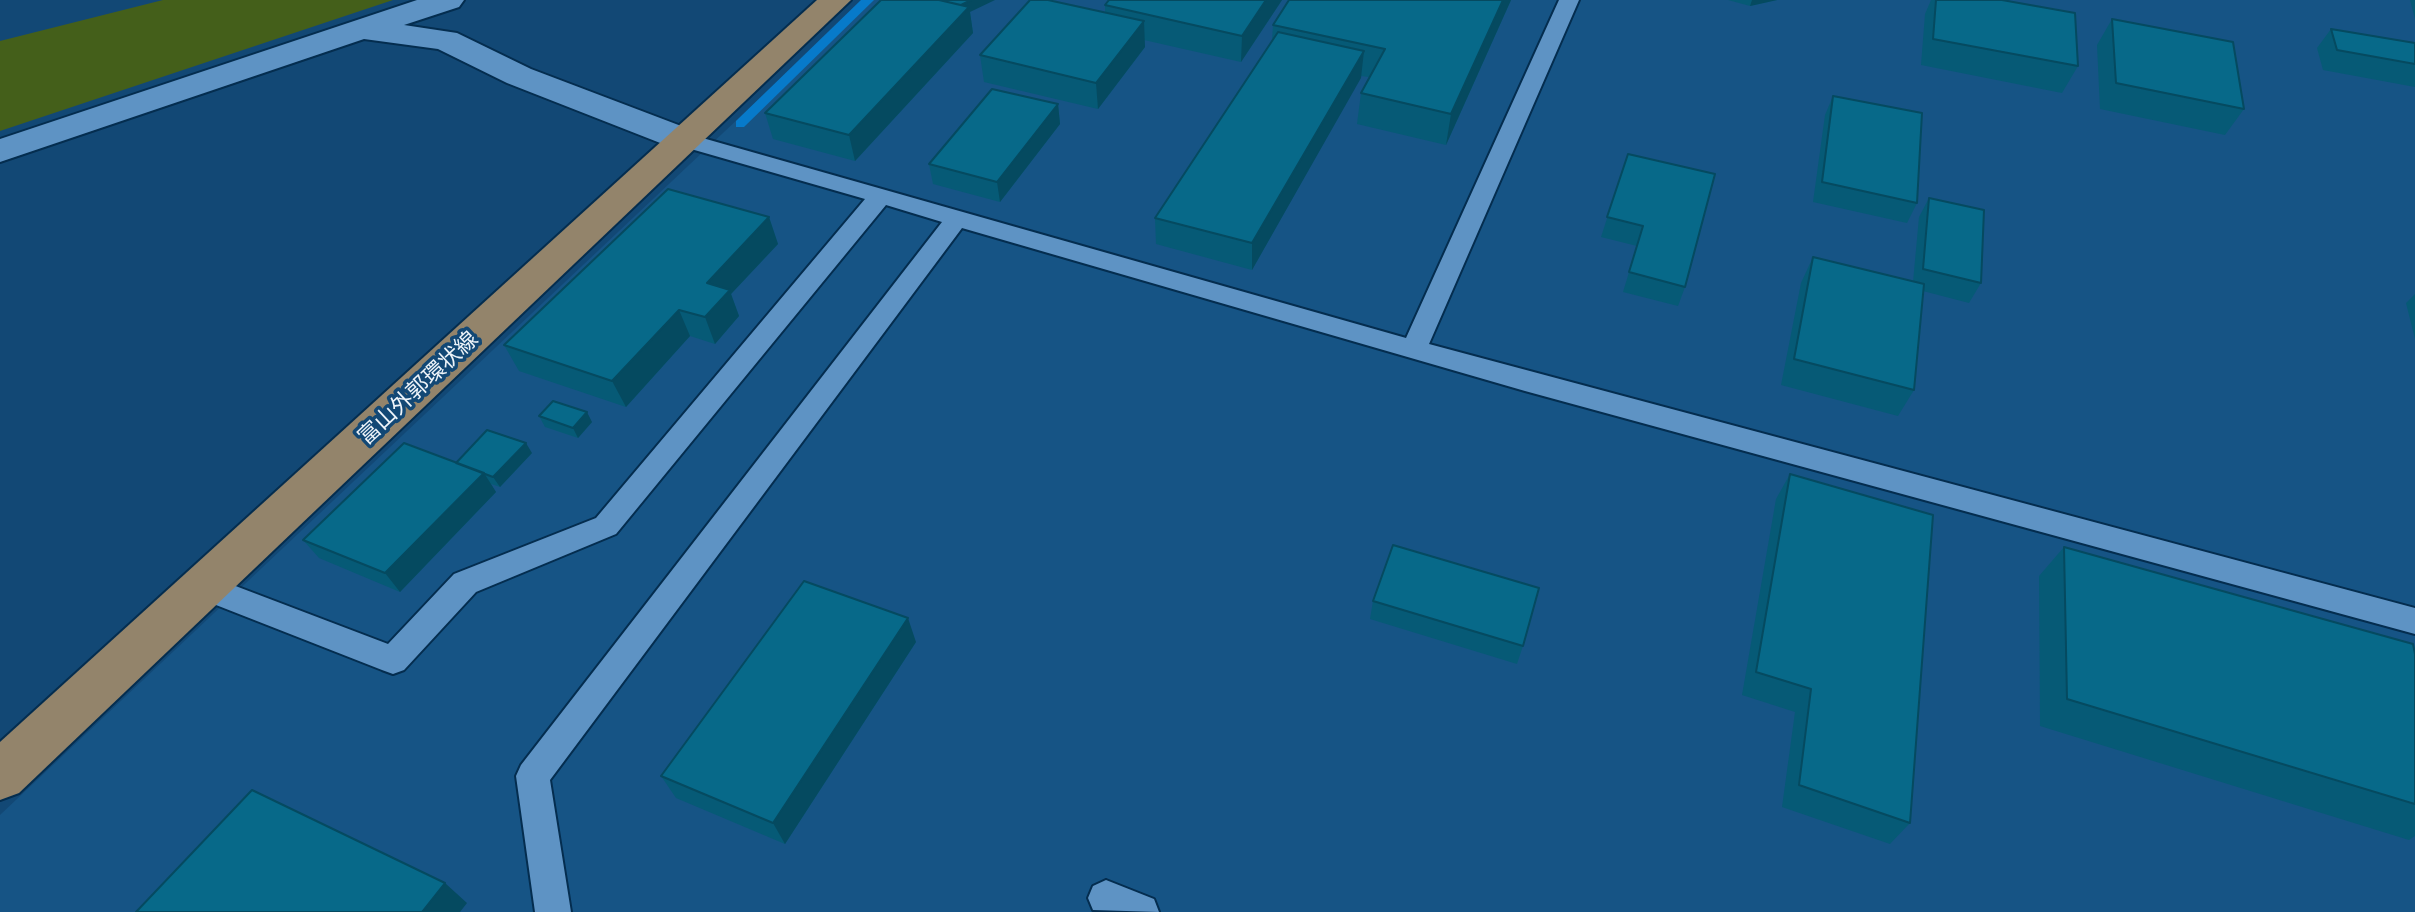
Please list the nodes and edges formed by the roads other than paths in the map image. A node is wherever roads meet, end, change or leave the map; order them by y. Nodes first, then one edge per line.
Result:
1 (448, 0) edge
2 (835, 0) edge
3 (1569, 0) edge
4 (361, 29) junction
5 (685, 140) junction
6 (0, 151) edge
7 (881, 196) junction
8 (957, 218) junction
9 (1414, 349) junction
10 (204, 587) junction
11 (2415, 621) edge
12 (0, 776) edge
13 (1106, 898) dead end
14 (553, 912) edge
15 (1141, 912) edge

1 - 4 street
2 - 5 main road, 富山外郭環状線
3 - 9 lane
4 - 5 street
4 - 6 street
5 - 7 lane
5 - 10 main road, 富山外郭環状線
7 - 8 lane
7 - 10 lane
8 - 9 lane
8 - 14 lane
9 - 11 lane
10 - 12 main road, 富山外郭環状線
13 - 15 lane

